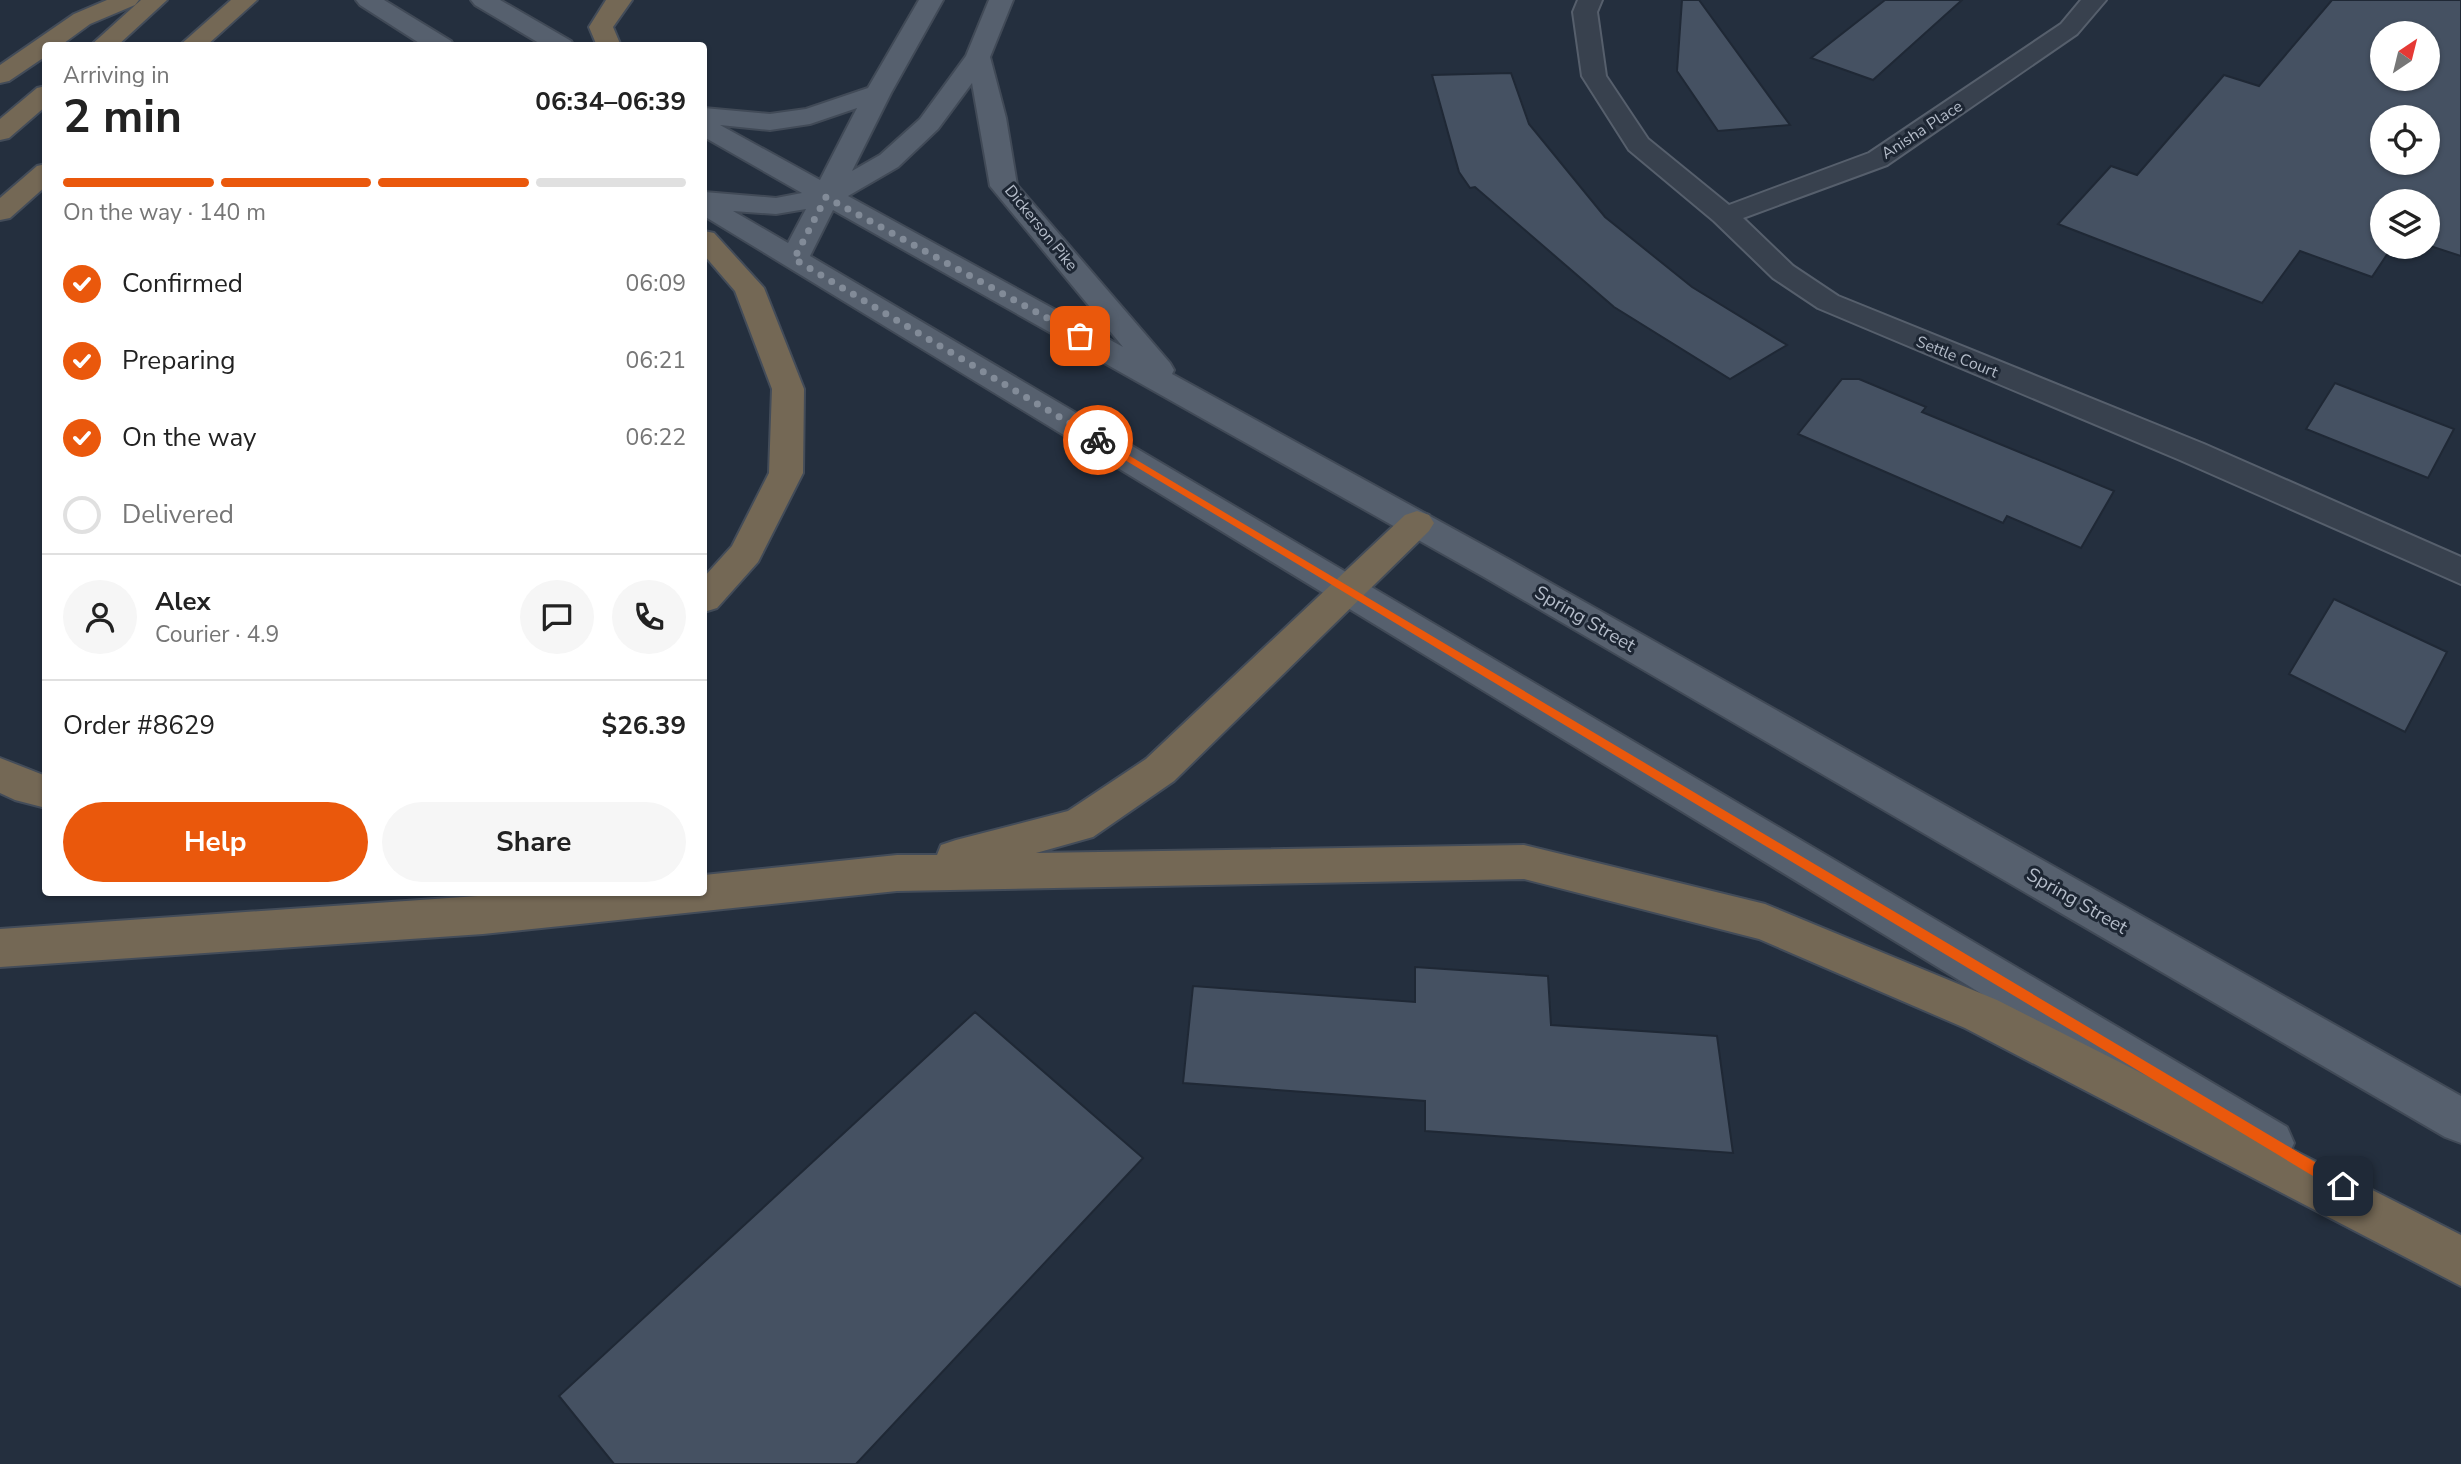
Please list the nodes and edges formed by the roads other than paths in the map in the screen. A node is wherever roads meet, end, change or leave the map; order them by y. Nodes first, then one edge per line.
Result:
1 (127, 0) edge
2 (155, 0) edge
3 (245, 0) edge
4 (368, 0) edge
5 (483, 0) edge
6 (620, 0) edge
7 (931, 0) edge
8 (1001, 0) edge
9 (1590, 0) edge
10 (2094, 0) edge
11 (49, 42) edge
12 (107, 42) edge
13 (196, 42) edge
14 (436, 42) edge
15 (555, 42) edge
16 (607, 42) edge
17 (42, 47) edge
18 (978, 57) junction
19 (0, 76) edge
20 (878, 93) junction
21 (42, 96) edge
22 (707, 116) edge
23 (707, 130) edge
24 (0, 132) edge
25 (42, 176) edge
26 (826, 197) junction
27 (707, 202) edge
28 (707, 204) edge
29 (3, 211) edge
30 (1724, 215) junction
31 (707, 242) edge
32 (794, 259) junction
33 (1173, 387) junction
34 (1417, 523) junction
35 (2461, 571) edge
36 (1348, 589) junction
37 (707, 596) edge
38 (0, 774) edge
39 (42, 791) edge
40 (897, 873) junction
41 (707, 893) edge
42 (676, 896) edge
43 (0, 948) edge
44 (2461, 1121) edge
45 (2461, 1259) edge

1 - 11 highway
2 - 12 highway
3 - 13 highway
4 - 14 main road
5 - 15 main road
6 - 16 highway
7 - 20 main road
8 - 18 main road
9 - 30 street, Settle Court
10 - 30 street, Anisha Place
17 - 19 highway
18 - 26 main road
18 - 33 main road, Dickerson Pike
20 - 22 main road
20 - 26 main road
21 - 24 highway
23 - 26 main road, Spring Street
25 - 29 highway
26 - 27 main road
26 - 32 main road
26 - 33 main road, Spring Street
28 - 32 main road
30 - 35 street, Settle Court
31 - 37 highway
32 - 36 main road
33 - 34 main road, Spring Street
34 - 36 highway
34 - 44 main road, Spring Street
36 - 40 highway
36 - 45 main road
38 - 39 highway
40 - 41 highway
40 - 45 highway
42 - 43 highway

